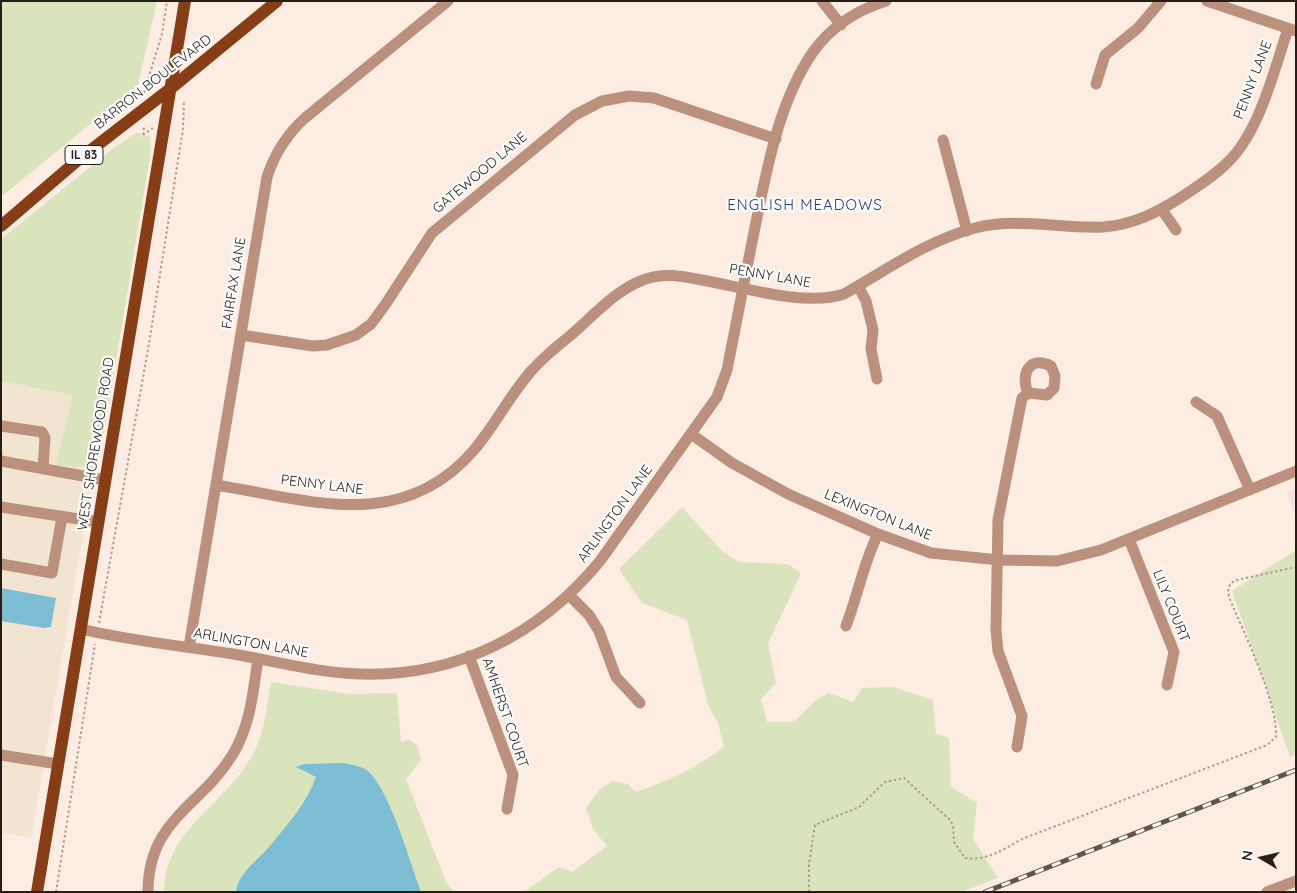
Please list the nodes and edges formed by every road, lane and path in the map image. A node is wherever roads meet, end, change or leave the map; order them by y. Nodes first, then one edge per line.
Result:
1 (167, 1) edge
2 (185, 1) edge
3 (277, 1) edge
4 (448, 1) edge
5 (822, 1) edge
6 (886, 1) edge
7 (1161, 1) edge
8 (1207, 1) edge
9 (841, 25) junction
10 (1292, 30) edge
11 (1096, 84) dead end
12 (170, 89) junction
13 (144, 91) dead end
14 (184, 100) dead end
15 (776, 139) junction
16 (942, 140) dead end
17 (1162, 210) junction
18 (1, 226) edge
19 (1176, 230) dead end
20 (967, 231) junction
21 (858, 286) junction
22 (743, 287) junction
23 (241, 334) junction
24 (877, 379) dead end
25 (1028, 393) dead end
26 (1196, 402) dead end
27 (1, 426) edge
28 (691, 434) junction
29 (1, 461) edge
30 (43, 469) junction
31 (1296, 471) edge
32 (105, 480) junction
33 (216, 485) junction
34 (1250, 490) junction
35 (1, 507) edge
36 (62, 517) junction
37 (98, 522) junction
38 (878, 534) junction
39 (1128, 539) junction
40 (998, 560) junction
41 (1, 564) edge
42 (1296, 567) edge
43 (569, 595) junction
44 (846, 626) dead end
45 (81, 629) junction
46 (97, 633) junction
47 (189, 647) junction
48 (469, 656) junction
49 (258, 659) junction
50 (1166, 685) dead end
51 (640, 703) dead end
52 (1017, 748) dead end
53 (1, 755) edge
54 (58, 764) junction
55 (507, 809) dead end
56 (1296, 880) edge
57 (37, 892) edge
58 (56, 892) edge
59 (148, 892) edge
60 (809, 892) edge
61 (1267, 892) edge

1 - 13 path
2 - 12 main road, WEST SHOREWOOD ROAD
3 - 12 main road, BARRON BOULEVARD / IL 83
4 - 23 street, FAIRFAX LANE
5 - 9 street
6 - 9 street, ARLINGTON LANE
7 - 11 street
8 - 10 street
9 - 15 street, ARLINGTON LANE
10 - 17 street, PENNY LANE
12 - 18 main road, BARRON BOULEVARD / IL 83
12 - 32 main road, WEST SHOREWOOD ROAD
14 - 46 path
15 - 22 street, ARLINGTON LANE
15 - 23 street, GATEWOOD LANE
16 - 20 street
17 - 19 street
17 - 20 street, PENNY LANE
20 - 21 street, PENNY LANE
21 - 22 street, PENNY LANE
21 - 24 street
22 - 28 street, ARLINGTON LANE
22 - 33 street, PENNY LANE
23 - 33 street, FAIRFAX LANE
25 - 40 street
26 - 34 street
27 - 30 street
28 - 38 street, LEXINGTON LANE
28 - 43 street, ARLINGTON LANE
29 - 30 street
30 - 32 street
31 - 34 street, LEXINGTON LANE
32 - 37 main road, WEST SHOREWOOD ROAD
33 - 47 street, FAIRFAX LANE
34 - 39 street, LEXINGTON LANE
35 - 36 street
36 - 37 street
36 - 41 street
37 - 45 main road, WEST SHOREWOOD ROAD
38 - 40 street, LEXINGTON LANE
38 - 44 street
39 - 40 street, LEXINGTON LANE
39 - 50 street, LILY COURT
40 - 52 street
42 - 60 path
43 - 48 street, ARLINGTON LANE
43 - 51 street
45 - 46 street, ARLINGTON LANE
45 - 54 main road, WEST SHOREWOOD ROAD
46 - 47 street, ARLINGTON LANE
46 - 58 path
47 - 49 street, ARLINGTON LANE
48 - 49 street, ARLINGTON LANE
48 - 55 street, AMHERST COURT
49 - 59 street
53 - 54 street
54 - 57 main road, WEST SHOREWOOD ROAD
56 - 61 street

